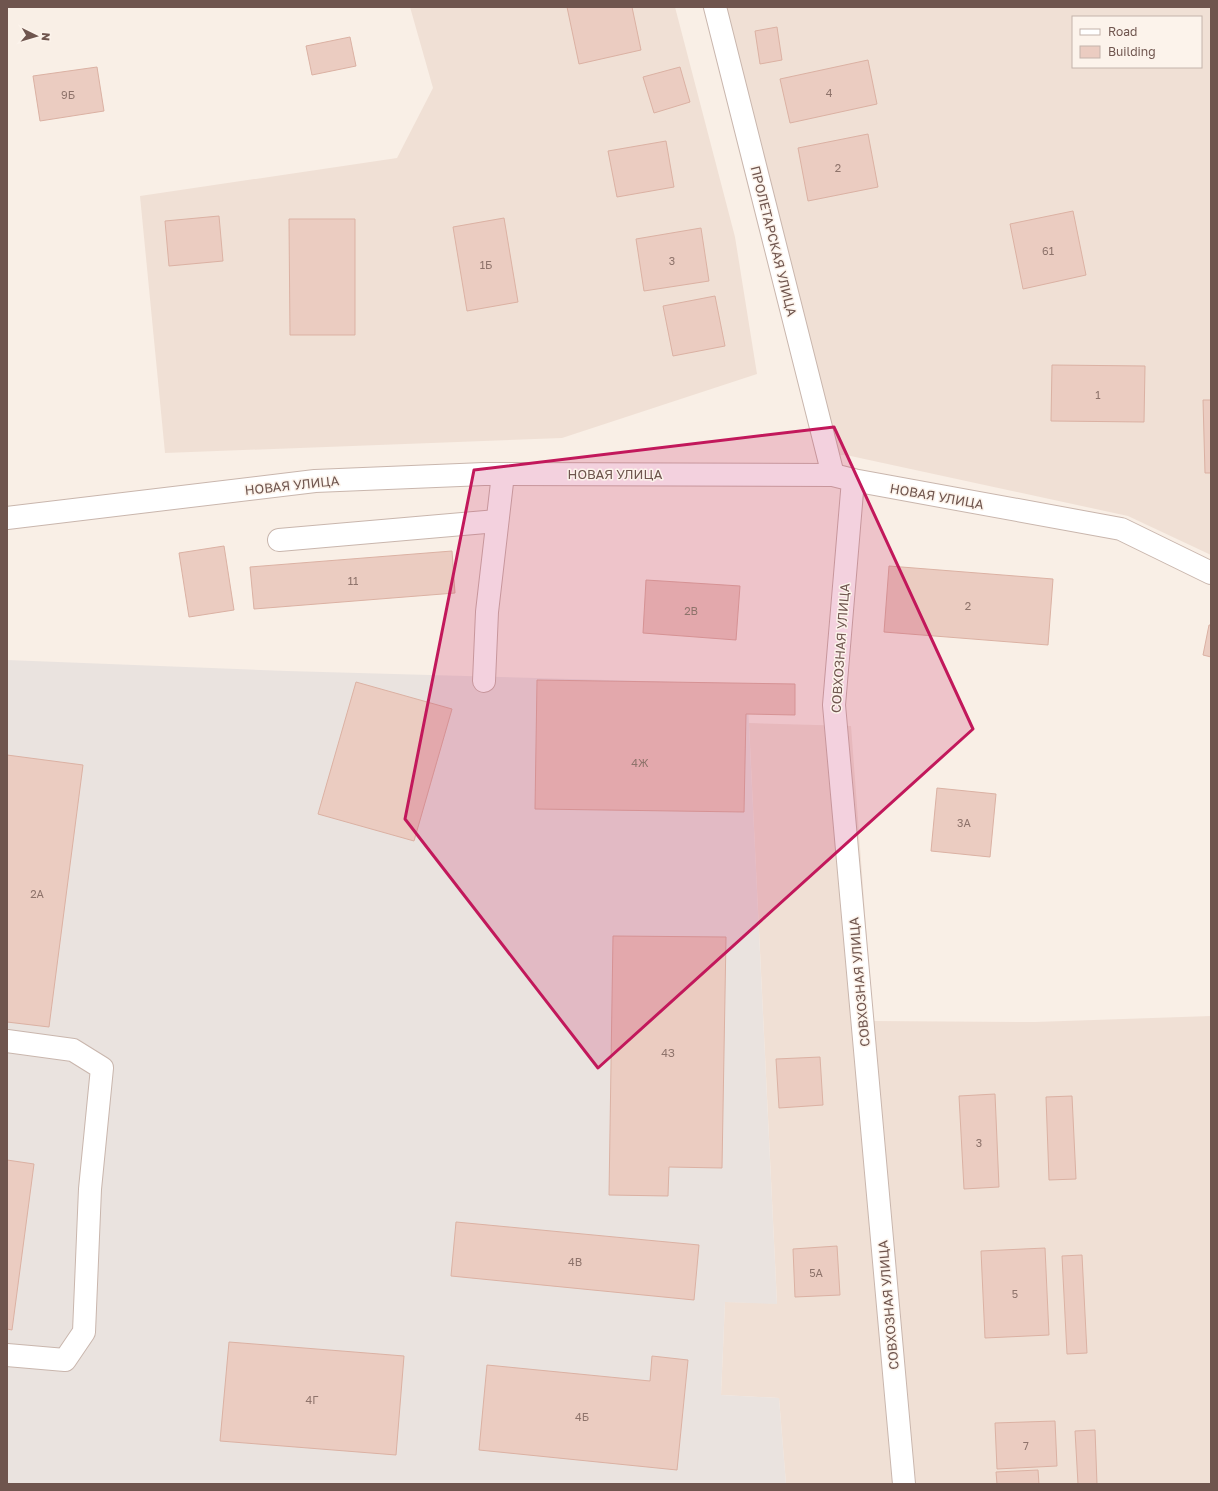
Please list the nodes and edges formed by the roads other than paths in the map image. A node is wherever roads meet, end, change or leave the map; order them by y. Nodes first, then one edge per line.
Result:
1 (715, 7) edge
2 (503, 474) junction
3 (843, 478) junction
4 (7, 518) edge
5 (498, 521) junction
6 (279, 540) dead end
7 (1211, 573) edge
8 (484, 681) dead end
9 (7, 1041) edge
10 (7, 1355) edge
11 (904, 1484) edge

1 - 3 street, ПРОЛЕТАРСКАЯ УЛИЦА
2 - 3 street, НОВАЯ УЛИЦА
2 - 4 street, НОВАЯ УЛИЦА
2 - 5 street
3 - 7 street, НОВАЯ УЛИЦА
3 - 11 street, СОВХОЗНАЯ УЛИЦА
5 - 6 street
5 - 8 street
9 - 10 street

